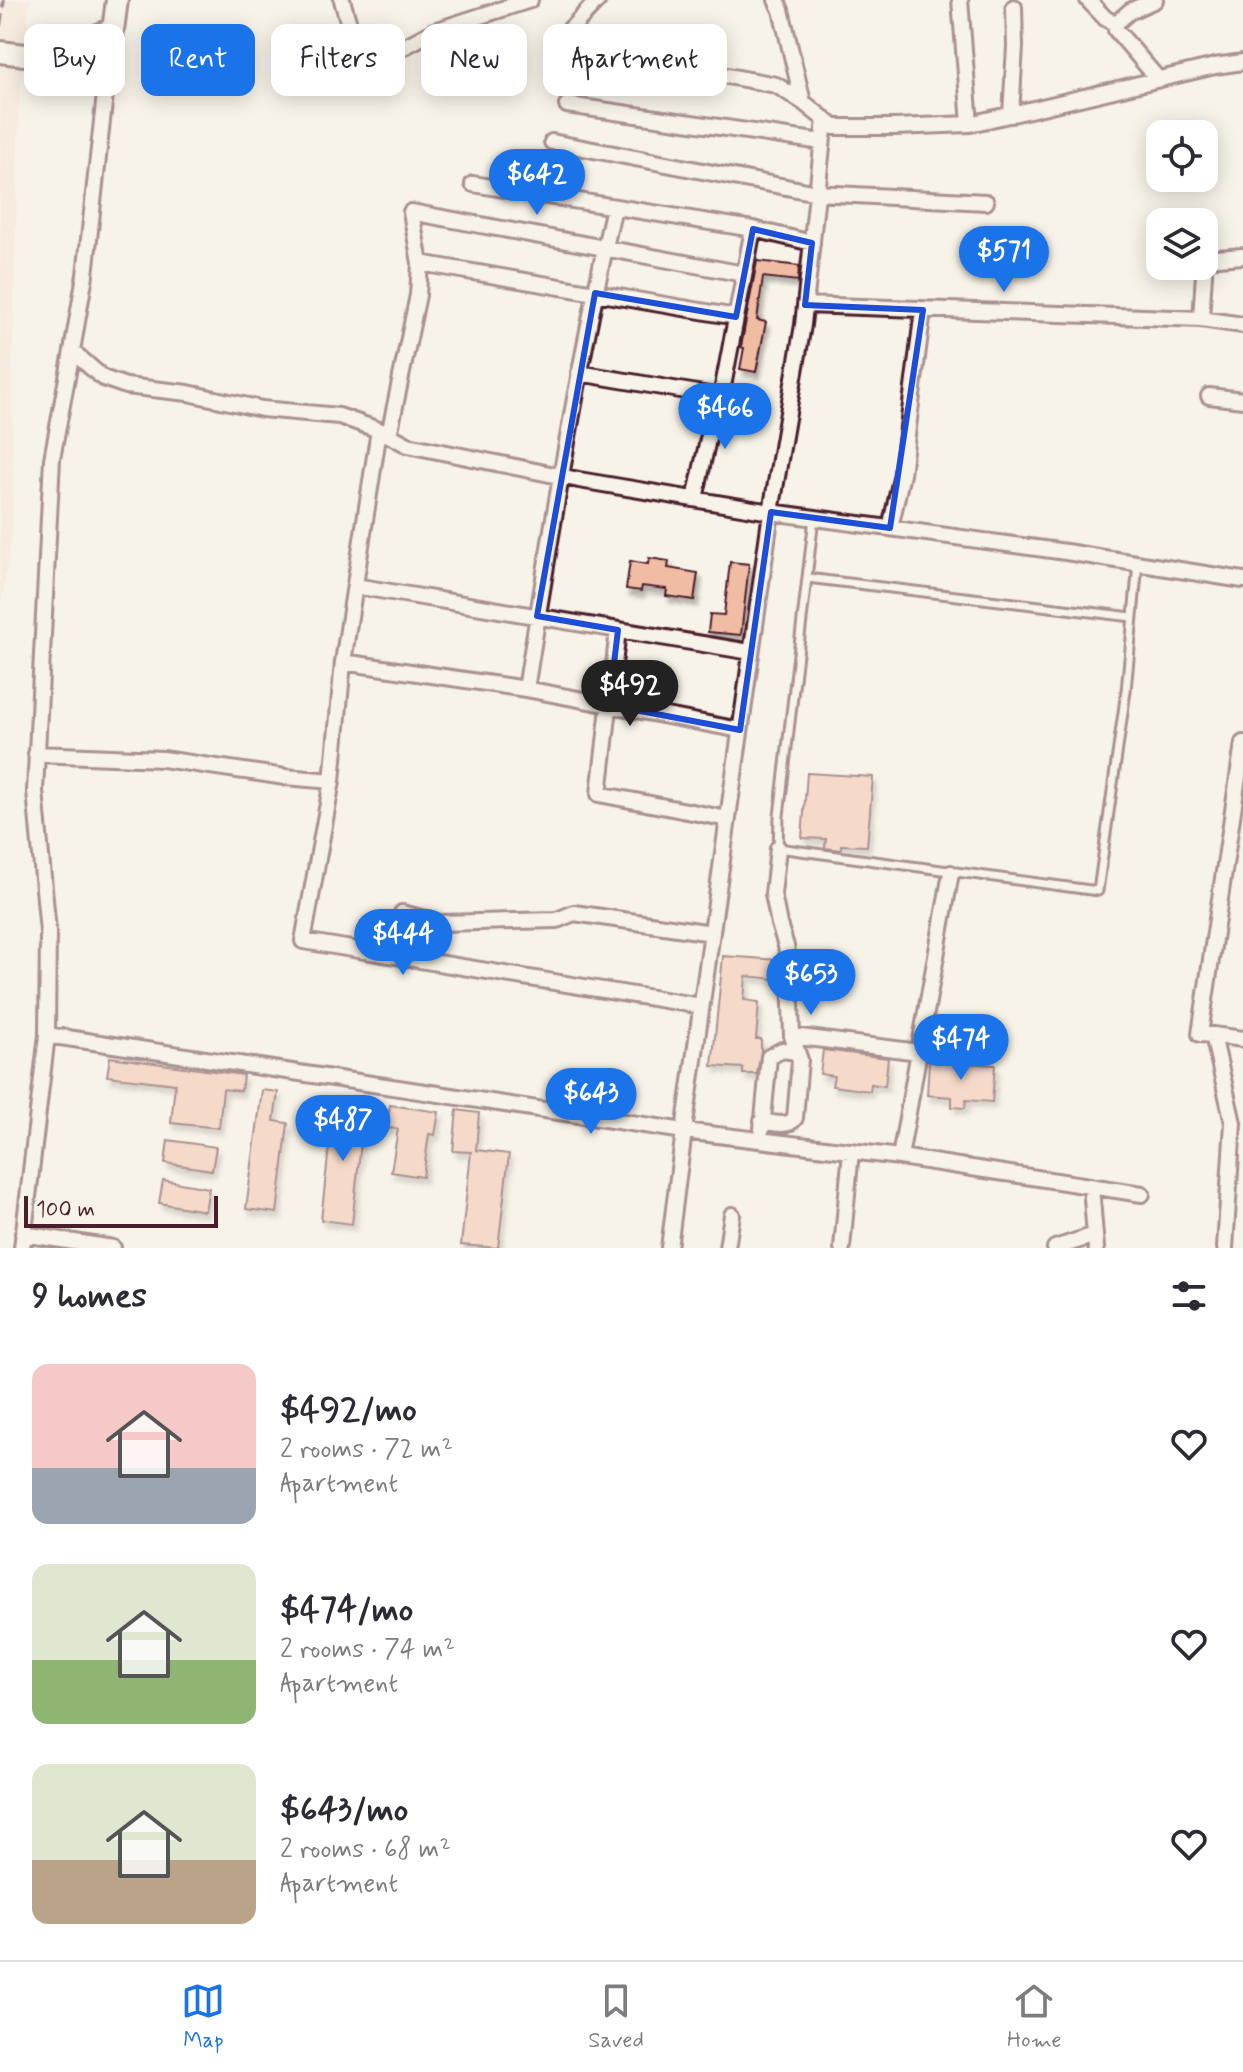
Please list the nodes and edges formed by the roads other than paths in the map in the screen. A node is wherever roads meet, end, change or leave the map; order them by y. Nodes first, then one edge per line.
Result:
1 (117, 0) edge
2 (342, 0) edge
3 (530, 0) edge
4 (598, 0) edge
5 (776, 0) edge
6 (960, 0) edge
7 (1088, 0) edge
8 (1155, 0) edge
9 (1014, 7) dead end
10 (114, 24) edge
11 (1115, 24) junction
12 (0, 52) edge
13 (24, 55) edge
14 (1243, 62) edge
15 (1158, 79) junction
16 (105, 96) edge
17 (803, 102) junction
18 (567, 105) dead end
19 (1011, 115) junction
20 (825, 119) junction
21 (970, 124) junction
22 (552, 142) dead end
23 (822, 142) junction
24 (473, 184) dead end
25 (817, 193) junction
26 (986, 202) dead end
27 (614, 207) junction
28 (753, 229) junction
29 (812, 243) junction
30 (605, 248) junction
31 (1243, 256) edge
32 (420, 263) junction
33 (744, 274) junction
34 (595, 293) junction
35 (805, 305) junction
36 (923, 310) junction
37 (736, 317) junction
38 (1201, 319) junction
39 (1243, 325) edge
40 (72, 351) junction
41 (579, 373) junction
42 (1209, 396) dead end
43 (721, 397) junction
44 (1243, 400) edge
45 (384, 432) junction
46 (560, 476) junction
47 (695, 499) junction
48 (771, 512) junction
49 (814, 518) junction
50 (890, 528) junction
51 (1138, 563) junction
52 (807, 578) junction
53 (1243, 580) edge
54 (355, 586) junction
55 (537, 616) junction
56 (1132, 617) junction
57 (618, 630) junction
58 (751, 652) junction
59 (343, 662) junction
60 (526, 689) junction
61 (609, 705) junction
62 (740, 730) junction
63 (1243, 743) edge
64 (36, 754) junction
65 (332, 781) junction
66 (728, 819) junction
67 (778, 848) junction
68 (951, 873) junction
69 (402, 913) dead end
70 (712, 933) junction
71 (701, 1006) junction
72 (47, 1035) junction
73 (1213, 1035) junction
74 (792, 1036) junction
75 (1243, 1039) edge
76 (797, 1052) junction
77 (919, 1052) junction
78 (762, 1121) junction
79 (1238, 1123) edge
80 (684, 1131) junction
81 (761, 1140) junction
82 (851, 1151) junction
83 (900, 1157) junction
84 (1091, 1186) junction
85 (1142, 1194) dead end
86 (732, 1215) dead end
87 (23, 1241) edge
88 (1096, 1241) edge
89 (113, 1248) edge
90 (669, 1248) edge
91 (727, 1248) edge
92 (842, 1248) edge
93 (1055, 1248) edge
94 (1225, 1248) edge

1 - 10 street
2 - 3 street
4 - 17 street
5 - 17 street
6 - 21 street
7 - 11 street
8 - 11 street
9 - 19 street
11 - 15 street
12 - 13 street
14 - 15 street
15 - 19 street
16 - 40 street
17 - 20 street
18 - 23 street
19 - 21 street
20 - 21 street
20 - 23 street
22 - 25 street
23 - 25 street
24 - 27 street
25 - 26 street
25 - 29 street
27 - 28 street
27 - 30 street
28 - 29 street
28 - 33 street
29 - 35 street
30 - 32 street
30 - 33 street
30 - 34 street
31 - 38 street
32 - 34 street
32 - 45 street
33 - 37 street
34 - 37 street
34 - 41 street
35 - 36 street
35 - 48 street
36 - 38 street
36 - 50 street
37 - 43 street
38 - 39 street
40 - 45 street
40 - 64 street
41 - 43 street
41 - 46 street
42 - 44 street
43 - 47 street
45 - 46 street
45 - 54 street
46 - 47 street
46 - 55 street
47 - 48 street
48 - 49 street
48 - 58 street
49 - 50 street
49 - 52 lane
50 - 51 street
51 - 53 street
51 - 56 lane
52 - 56 lane
52 - 67 lane
54 - 55 street
54 - 59 street
55 - 57 street
55 - 60 street
56 - 68 lane
57 - 58 street
57 - 61 street
58 - 62 street
59 - 60 street
59 - 65 street
60 - 61 street
61 - 62 street
61 - 66 street
62 - 66 street
63 - 73 street
64 - 65 street
64 - 72 street
65 - 71 street
66 - 70 street
67 - 68 lane
67 - 74 street
68 - 77 street
69 - 70 street
70 - 71 street
71 - 80 street
72 - 80 street
72 - 87 street
73 - 75 street
73 - 79 street
74 - 76 street
74 - 77 street
76 - 78 street
76 - 78 street
77 - 83 street
78 - 81 street
79 - 94 street
80 - 81 street
80 - 90 street
81 - 82 street
82 - 83 street
82 - 92 street
83 - 84 street
84 - 85 street
84 - 88 street
86 - 91 street
87 - 89 street
88 - 93 street

